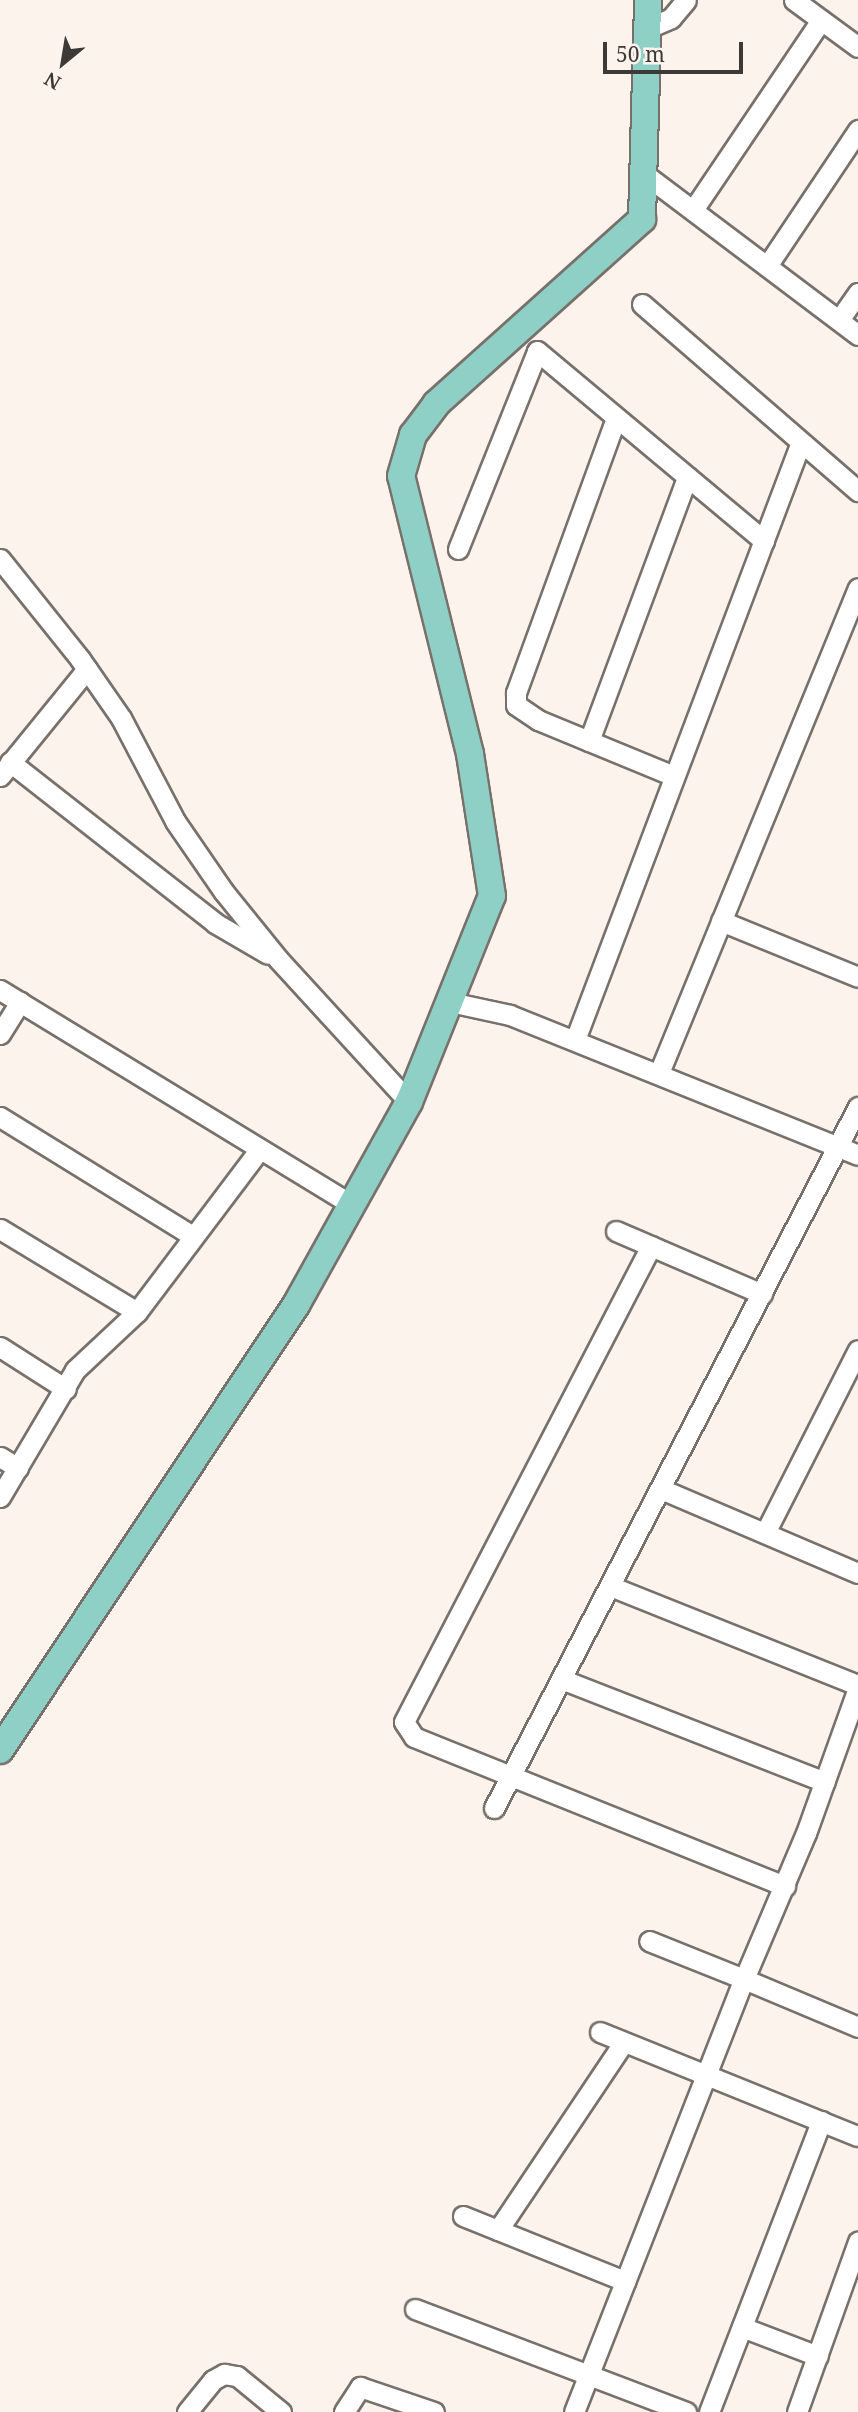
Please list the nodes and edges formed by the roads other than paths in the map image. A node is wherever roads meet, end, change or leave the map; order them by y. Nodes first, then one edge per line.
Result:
1 (648, 0) edge
2 (685, 0) edge
3 (794, 0) edge
4 (821, 20) junction
5 (648, 27) junction
6 (858, 47) edge
7 (858, 130) edge
8 (643, 173) junction
9 (693, 210) junction
10 (767, 266) junction
11 (858, 293) edge
12 (642, 304) dead end
13 (839, 320) junction
14 (858, 335) edge
15 (616, 418) junction
16 (801, 442) junction
17 (687, 477) junction
18 (858, 491) edge
19 (764, 541) junction
20 (458, 549) dead end
21 (0, 559) edge
22 (858, 588) edge
23 (87, 669) junction
24 (589, 741) junction
25 (5, 769) edge
26 (674, 776) junction
27 (722, 921) junction
28 (278, 959) junction
29 (858, 977) edge
30 (0, 990) edge
31 (20, 1002) junction
32 (450, 1002) junction
33 (0, 1034) edge
34 (575, 1040) junction
35 (659, 1073) junction
36 (409, 1102) junction
37 (858, 1107) edge
38 (0, 1117) edge
39 (839, 1147) junction
40 (260, 1149) junction
41 (858, 1155) edge
42 (352, 1205) junction
43 (0, 1229) edge
44 (616, 1231) dead end
45 (193, 1236) junction
46 (651, 1246) junction
47 (762, 1294) junction
48 (136, 1311) junction
49 (0, 1347) edge
50 (858, 1350) edge
51 (66, 1388) junction
52 (0, 1457) edge
53 (18, 1468) junction
54 (661, 1489) junction
55 (0, 1497) edge
56 (765, 1533) junction
57 (858, 1573) edge
58 (610, 1587) junction
59 (561, 1679) junction
60 (858, 1686) edge
61 (0, 1750) edge
62 (511, 1775) junction
63 (825, 1783) junction
64 (494, 1808) dead end
65 (785, 1886) junction
66 (649, 1941) dead end
67 (744, 1979) junction
68 (856, 2020) edge
69 (600, 2032) dead end
70 (623, 2043) junction
71 (706, 2077) junction
72 (821, 2121) junction
73 (858, 2136) edge
74 (463, 2216) dead end
75 (498, 2230) junction
76 (858, 2242) edge
77 (625, 2281) junction
78 (415, 2309) dead end
79 (742, 2327) junction
80 (818, 2356) junction
81 (588, 2375) junction
82 (187, 2412) edge
83 (281, 2412) edge
84 (344, 2412) edge
85 (433, 2412) edge
86 (574, 2412) edge
87 (686, 2412) edge
88 (709, 2412) edge
89 (797, 2412) edge

1 - 5 main road
2 - 5 street
3 - 4 street
4 - 6 street
4 - 9 street
5 - 8 main road
7 - 10 street
8 - 9 street
8 - 32 main road
9 - 10 street
10 - 13 street
11 - 13 street
12 - 16 street
13 - 14 street
15 - 17 street
15 - 20 street
15 - 24 street
16 - 18 street
16 - 19 street
17 - 19 street
17 - 24 street
19 - 26 street
21 - 23 street
22 - 27 street
23 - 25 street
23 - 28 street
24 - 26 street
25 - 28 street
26 - 34 street
27 - 29 street
27 - 35 street
28 - 36 street
30 - 31 street
31 - 33 street
31 - 40 street
32 - 34 street
32 - 36 main road
34 - 35 street
35 - 39 street
36 - 42 main road
37 - 39 street
38 - 45 street
39 - 41 street
39 - 47 street
40 - 42 street
40 - 45 street
42 - 61 main road
43 - 48 street
44 - 46 street
45 - 48 street
46 - 47 street
46 - 62 street
47 - 54 street
48 - 51 street
49 - 51 street
50 - 56 street
51 - 53 street
52 - 53 street
53 - 55 street
54 - 56 street
54 - 58 street
56 - 57 street
58 - 59 street
58 - 60 street
59 - 62 street
59 - 63 street
60 - 63 street
62 - 64 street
62 - 65 street
63 - 65 street
65 - 67 street
66 - 67 street
67 - 68 street
67 - 71 street
69 - 70 street
70 - 71 street
70 - 75 street
71 - 72 street
71 - 77 street
72 - 73 street
72 - 79 street
74 - 75 street
75 - 77 street
76 - 80 street
77 - 81 street
78 - 81 street
79 - 80 street
79 - 88 street
80 - 89 street
81 - 86 street
81 - 87 street
82 - 83 street
84 - 85 street

